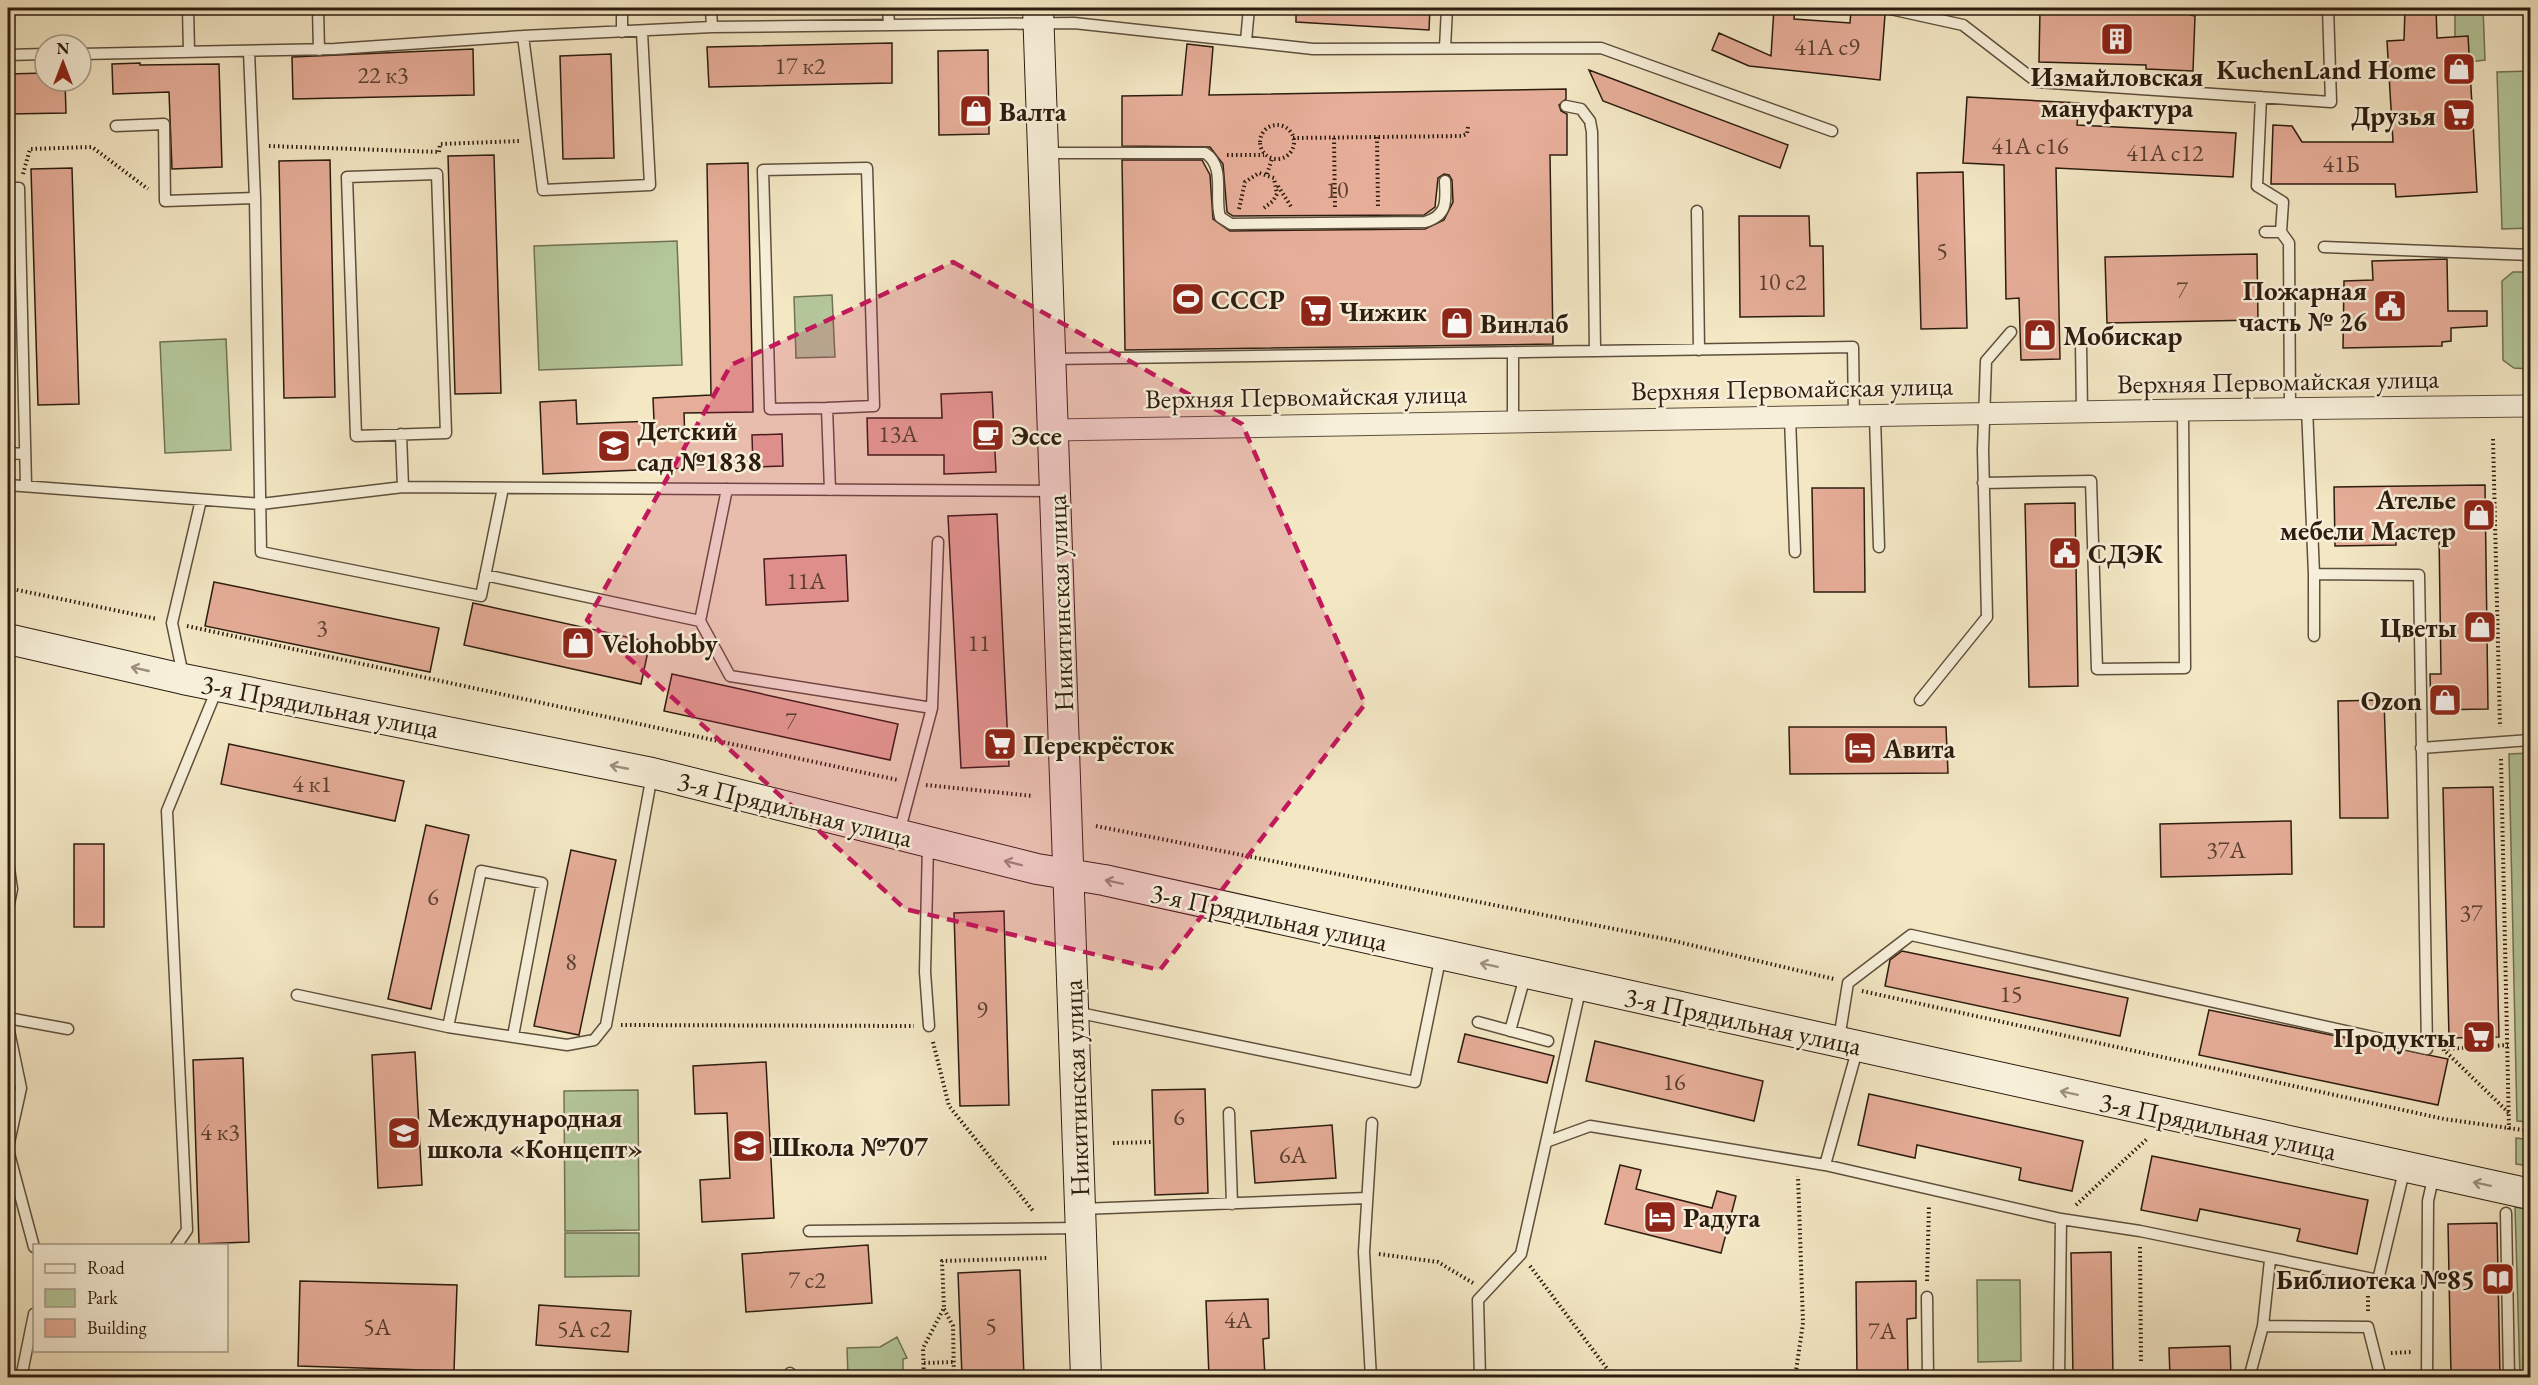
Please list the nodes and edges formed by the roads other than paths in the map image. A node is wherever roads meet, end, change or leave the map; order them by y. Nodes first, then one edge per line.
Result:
1 (188, 8) edge
2 (318, 8) edge
3 (621, 8) edge
4 (711, 8) edge
5 (888, 8) edge
6 (1250, 8) edge
7 (1447, 8) edge
8 (1886, 8) edge
9 (2328, 8) edge
10 (1038, 16) edge
11 (889, 25) junction
12 (712, 27) junction
13 (622, 32) junction
14 (642, 32) junction
15 (523, 36) junction
16 (1246, 41) junction
17 (1445, 48) junction
18 (319, 50) junction
19 (249, 51) junction
20 (189, 52) junction
21 (33, 54) edge
22 (93, 54) edge
23 (8, 55) edge
24 (2261, 97) junction
25 (1566, 106) dead end
26 (116, 126) dead end
27 (1832, 131) dead end
28 (1043, 153) junction
29 (1445, 180) dead end
30 (13, 188) edge
31 (255, 198) junction
32 (1697, 211) dead end
33 (2265, 232) dead end
34 (2282, 232) junction
35 (2324, 247) dead end
36 (2530, 255) edge
37 (2011, 332) dead end
38 (2081, 344) dead end
39 (1699, 350) junction
40 (1595, 351) junction
41 (1513, 352) junction
42 (1051, 359) junction
43 (2530, 406) edge
44 (827, 408) junction
45 (2298, 409) junction
46 (2183, 410) junction
47 (2082, 411) junction
48 (1983, 414) junction
49 (1865, 417) junction
50 (1790, 418) junction
51 (1514, 421) junction
52 (1054, 430) junction
53 (401, 434) junction
54 (25, 453) junction
55 (8, 454) edge
56 (1983, 483) junction
57 (8, 485) edge
58 (26, 485) junction
59 (403, 487) junction
60 (503, 488) junction
61 (727, 489) junction
62 (830, 490) junction
63 (1055, 491) junction
64 (201, 500) junction
65 (261, 504) junction
66 (938, 542) dead end
67 (1879, 547) dead end
68 (1795, 552) dead end
69 (2314, 574) junction
70 (485, 575) junction
71 (700, 621) junction
72 (2314, 636) dead end
73 (9, 643) edge
74 (183, 679) junction
75 (218, 686) junction
76 (1920, 700) dead end
77 (932, 708) junction
78 (2530, 740) edge
79 (2421, 748) junction
80 (652, 773) junction
81 (899, 834) junction
82 (928, 841) junction
83 (8, 862) edge
84 (1070, 873) junction
85 (8, 909) edge
86 (1442, 955) junction
87 (1526, 973) junction
88 (1581, 986) junction
89 (297, 995) dead end
90 (1072, 1012) junction
91 (8, 1018) edge
92 (1478, 1022) dead end
93 (8, 1026) edge
94 (929, 1026) road end
95 (448, 1027) junction
96 (68, 1029) dead end
97 (1510, 1031) junction
98 (513, 1036) junction
99 (1548, 1041) dead end
100 (1848, 1044) junction
101 (1229, 1113) dead end
102 (1372, 1123) dead end
103 (1546, 1142) junction
104 (8, 1149) edge
105 (1825, 1165) junction
106 (2405, 1167) junction
107 (2434, 1174) junction
108 (2530, 1194) edge
109 (1368, 1198) junction
110 (1232, 1204) junction
111 (2506, 1213) dead end
112 (1081, 1218) junction
113 (2061, 1218) junction
114 (809, 1231) dead end
115 (33, 1244) edge
116 (177, 1244) edge
117 (2270, 1260) junction
118 (1927, 1297) road end
119 (33, 1319) edge
120 (2263, 1326) junction
121 (21, 1377) edge
122 (1086, 1377) edge
123 (1371, 1377) edge
124 (1480, 1377) edge
125 (1928, 1377) edge
126 (2059, 1377) edge
127 (2249, 1377) edge
128 (2381, 1377) edge
129 (2427, 1377) edge
130 (2509, 1377) edge

1 - 20 lane
2 - 18 lane
3 - 13 lane
4 - 12 lane
5 - 11 lane
6 - 16 lane
7 - 17 lane
8 - 24 lane
9 - 24 lane
10 - 11 lane
10 - 16 lane
10 - 28 street, Никитинская улица
11 - 12 lane
12 - 14 lane
13 - 14 lane
13 - 15 lane
14 - 15 lane
15 - 18 lane
16 - 17 lane
17 - 27 lane
18 - 19 lane
19 - 20 lane
19 - 31 lane
20 - 22 lane
21 - 23 lane
24 - 34 lane
25 - 40 lane
26 - 31 lane
28 - 29 lane
28 - 42 street, Никитинская улица
30 - 54 lane
31 - 65 lane
32 - 39 lane
33 - 34 lane
34 - 45 lane
35 - 36 lane
37 - 48 lane
38 - 47 lane
39 - 40 lane
39 - 49 lane
40 - 41 lane
41 - 42 lane
41 - 51 lane
42 - 52 street, Никитинская улица
43 - 45 street, Верхняя Первомайская улица
44 - 44 lane
44 - 62 lane
45 - 46 street, Верхняя Первомайская улица
45 - 69 lane
46 - 47 street, Верхняя Первомайская улица
46 - 56 lane
47 - 48 street, Верхняя Первомайская улица
48 - 49 street, Верхняя Первомайская улица
48 - 56 lane
49 - 50 street, Верхняя Первомайская улица
49 - 67 lane
50 - 51 street, Верхняя Первомайская улица
50 - 68 lane
51 - 52 street, Верхняя Первомайская улица
52 - 63 street, Никитинская улица
53 - 53 lane
53 - 59 lane
54 - 55 lane
54 - 58 lane
56 - 76 lane
57 - 58 lane
58 - 64 lane
59 - 60 lane
59 - 65 lane
60 - 61 lane
60 - 70 lane
61 - 62 lane
61 - 71 lane
62 - 63 lane
63 - 84 street, Никитинская улица
64 - 65 lane
64 - 74 lane
65 - 70 lane
66 - 77 lane
69 - 72 lane
69 - 79 lane
70 - 71 lane
71 - 77 lane
74 -> 73 street, 3-я Прядильная улица
74 - 75 street, 3-я Прядильная улица
80 -> 75 street, 3-я Прядильная улица
75 - 116 lane
77 - 81 lane
78 - 79 lane
79 - 100 lane
80 - 81 street, 3-я Прядильная улица
80 - 98 lane
81 - 82 street, 3-я Прядильная улица
84 -> 82 street, 3-я Прядильная улица
82 - 94 lane
83 - 85 lane
86 -> 84 street, 3-я Прядильная улица
84 - 90 street, Никитинская улица
87 -> 86 street, 3-я Прядильная улица
86 - 90 lane
87 - 88 street, 3-я Прядильная улица
87 - 97 lane
88 - 100 street, 3-я Прядильная улица
88 - 103 lane
89 - 95 lane
90 - 112 street, Никитинская улица
91 - 96 lane
92 - 97 lane
93 - 104 lane
95 - 98 lane
95 - 98 lane
97 - 99 lane
100 - 105 lane
106 -> 100 street, 3-я Прядильная улица
101 - 110 lane
102 - 109 lane
103 - 105 lane
103 - 124 lane
104 - 115 lane
105 - 113 lane
106 - 107 street, 3-я Прядильная улица
106 - 117 lane
108 -> 107 street, 3-я Прядильная улица
107 - 129 lane
109 - 110 lane
109 - 123 lane
110 - 112 lane
111 - 130 lane
112 - 114 lane
112 - 122 street, Никитинская улица
113 - 117 lane
113 - 126 lane
117 - 120 lane
118 - 125 lane
119 - 121 lane
120 - 127 lane
120 - 128 lane

